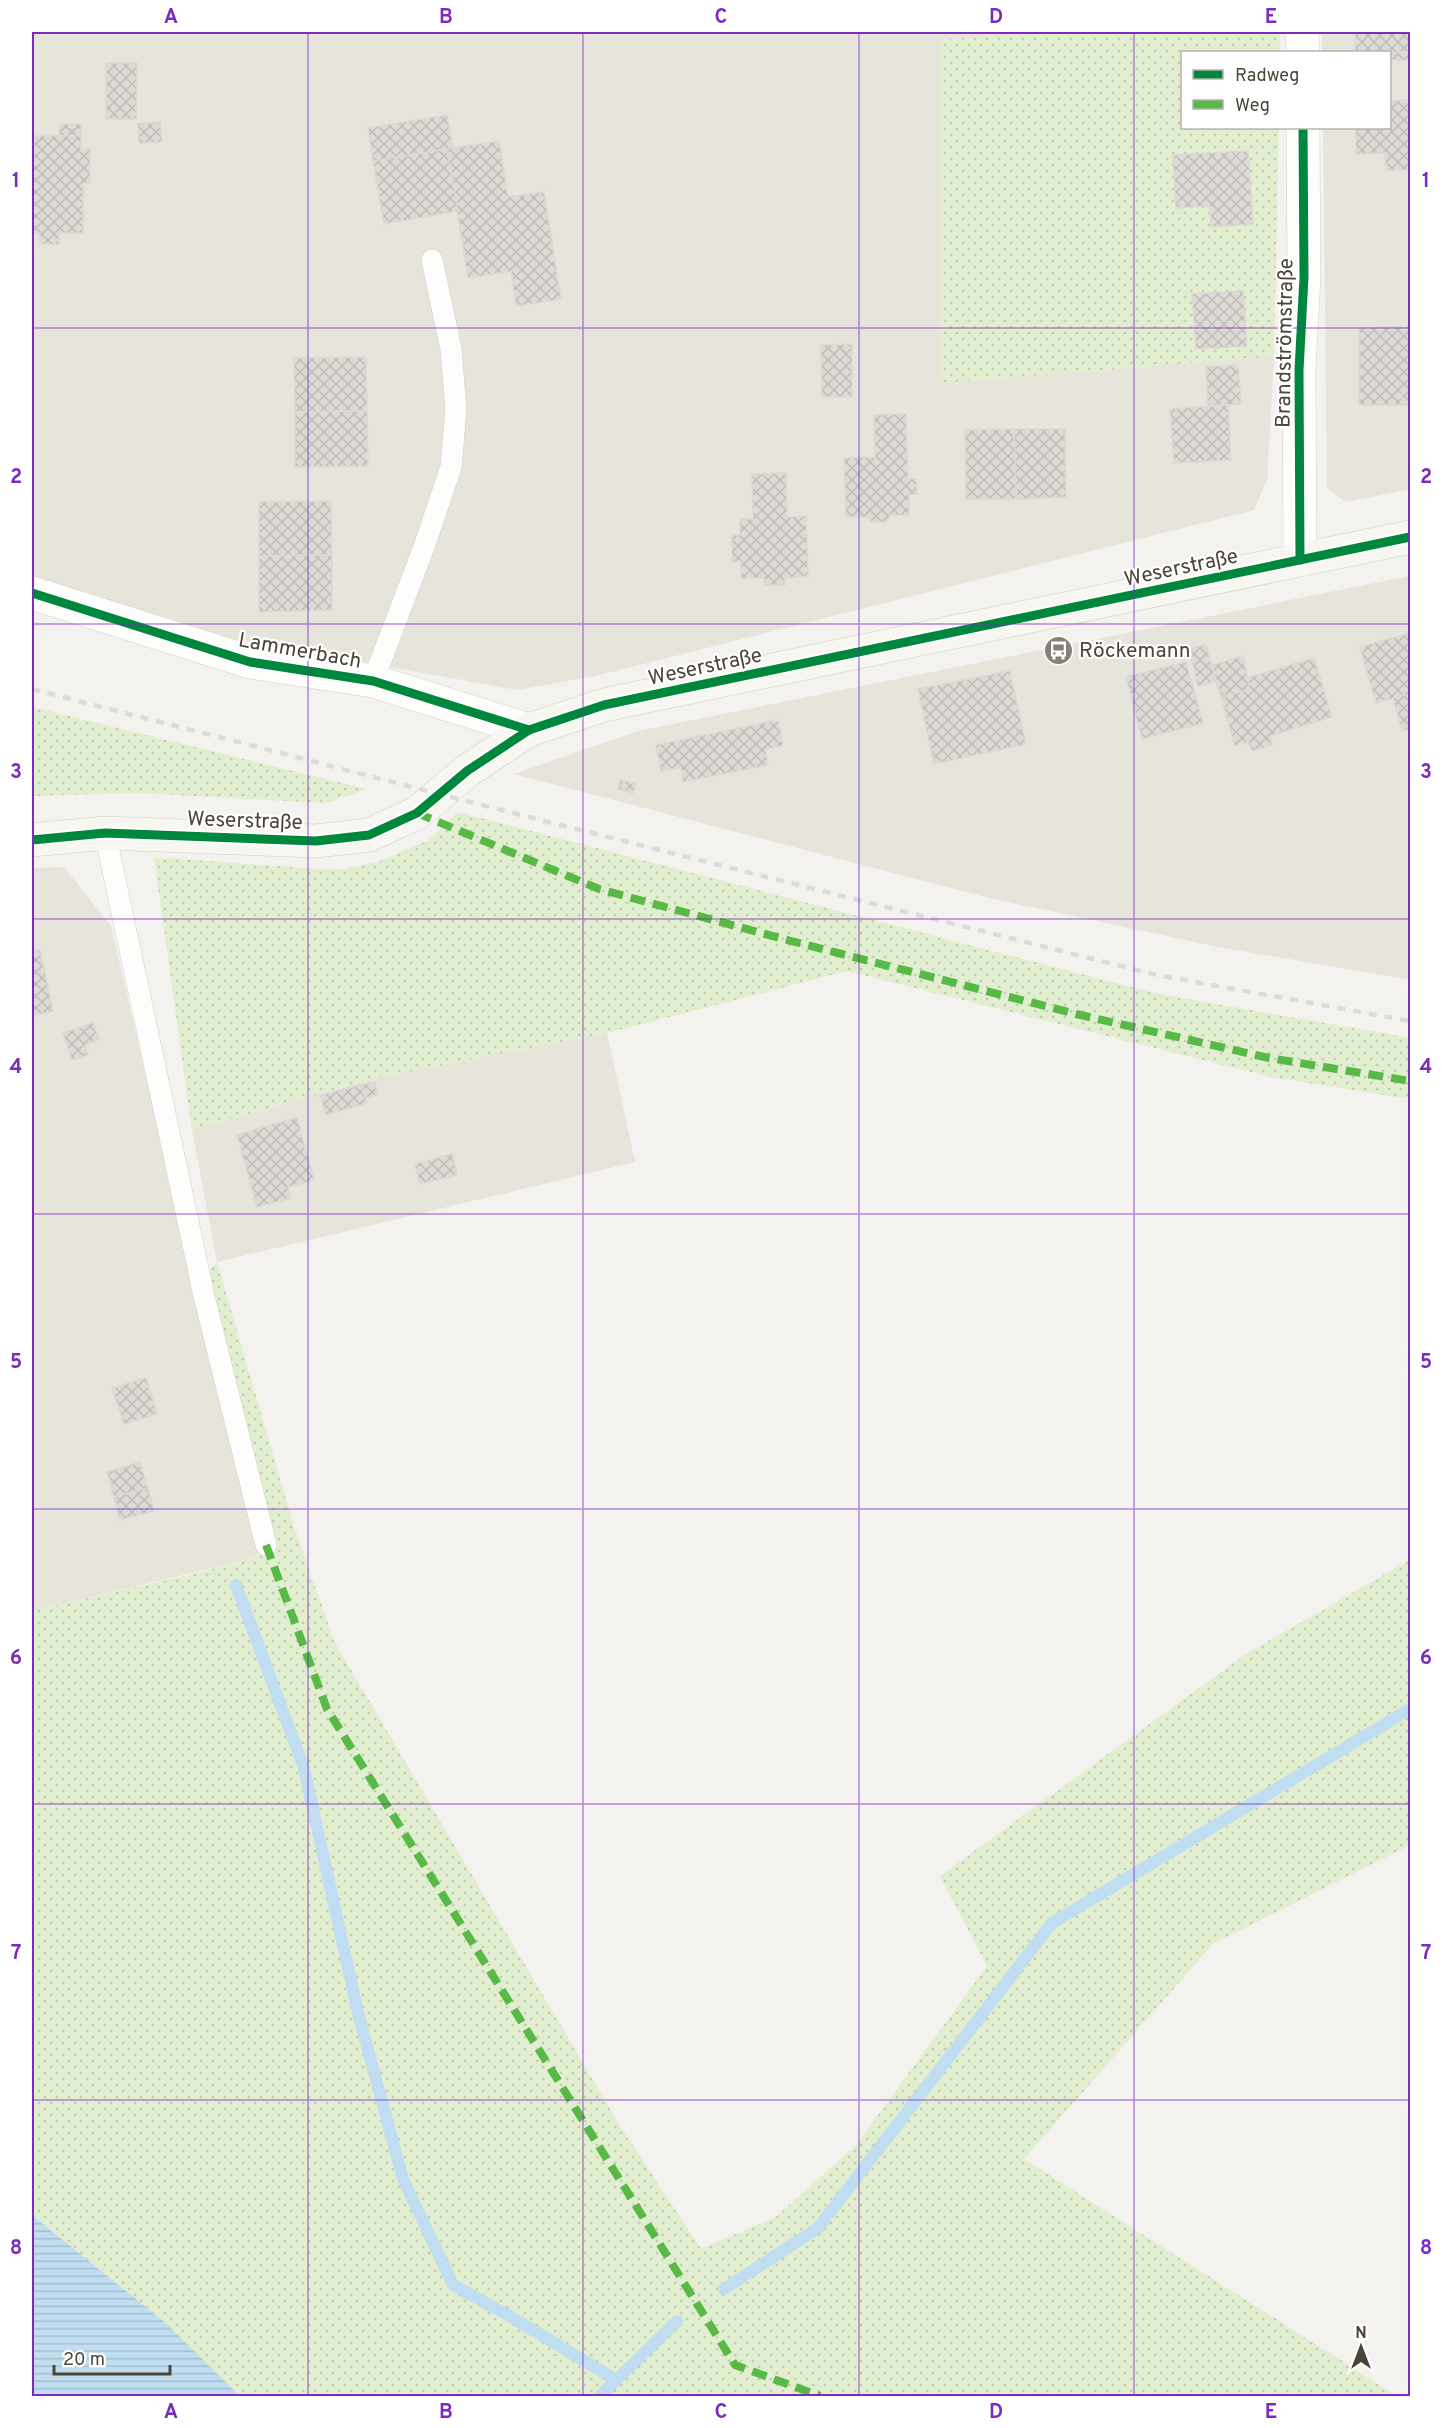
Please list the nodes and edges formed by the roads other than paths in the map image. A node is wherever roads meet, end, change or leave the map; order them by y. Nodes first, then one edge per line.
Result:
1 (1302, 32) edge
2 (1302, 51) edge
3 (1303, 129) edge
4 (432, 260) dead end
5 (1410, 537) edge
6 (1300, 560) junction
7 (32, 592) edge
8 (372, 681) junction
9 (529, 730) junction
10 (105, 833) junction
11 (32, 840) edge
12 (266, 1545) dead end

1 - 2 street
3 - 6 street, Brandströmstraße
4 - 8 lane
5 - 6 main road, Weserstraße
6 - 9 main road, Weserstraße
7 - 8 street, Lammerbach
8 - 9 street, Lammerbach
9 - 10 main road, Weserstraße
10 - 11 main road, Weserstraße
10 - 12 lane

